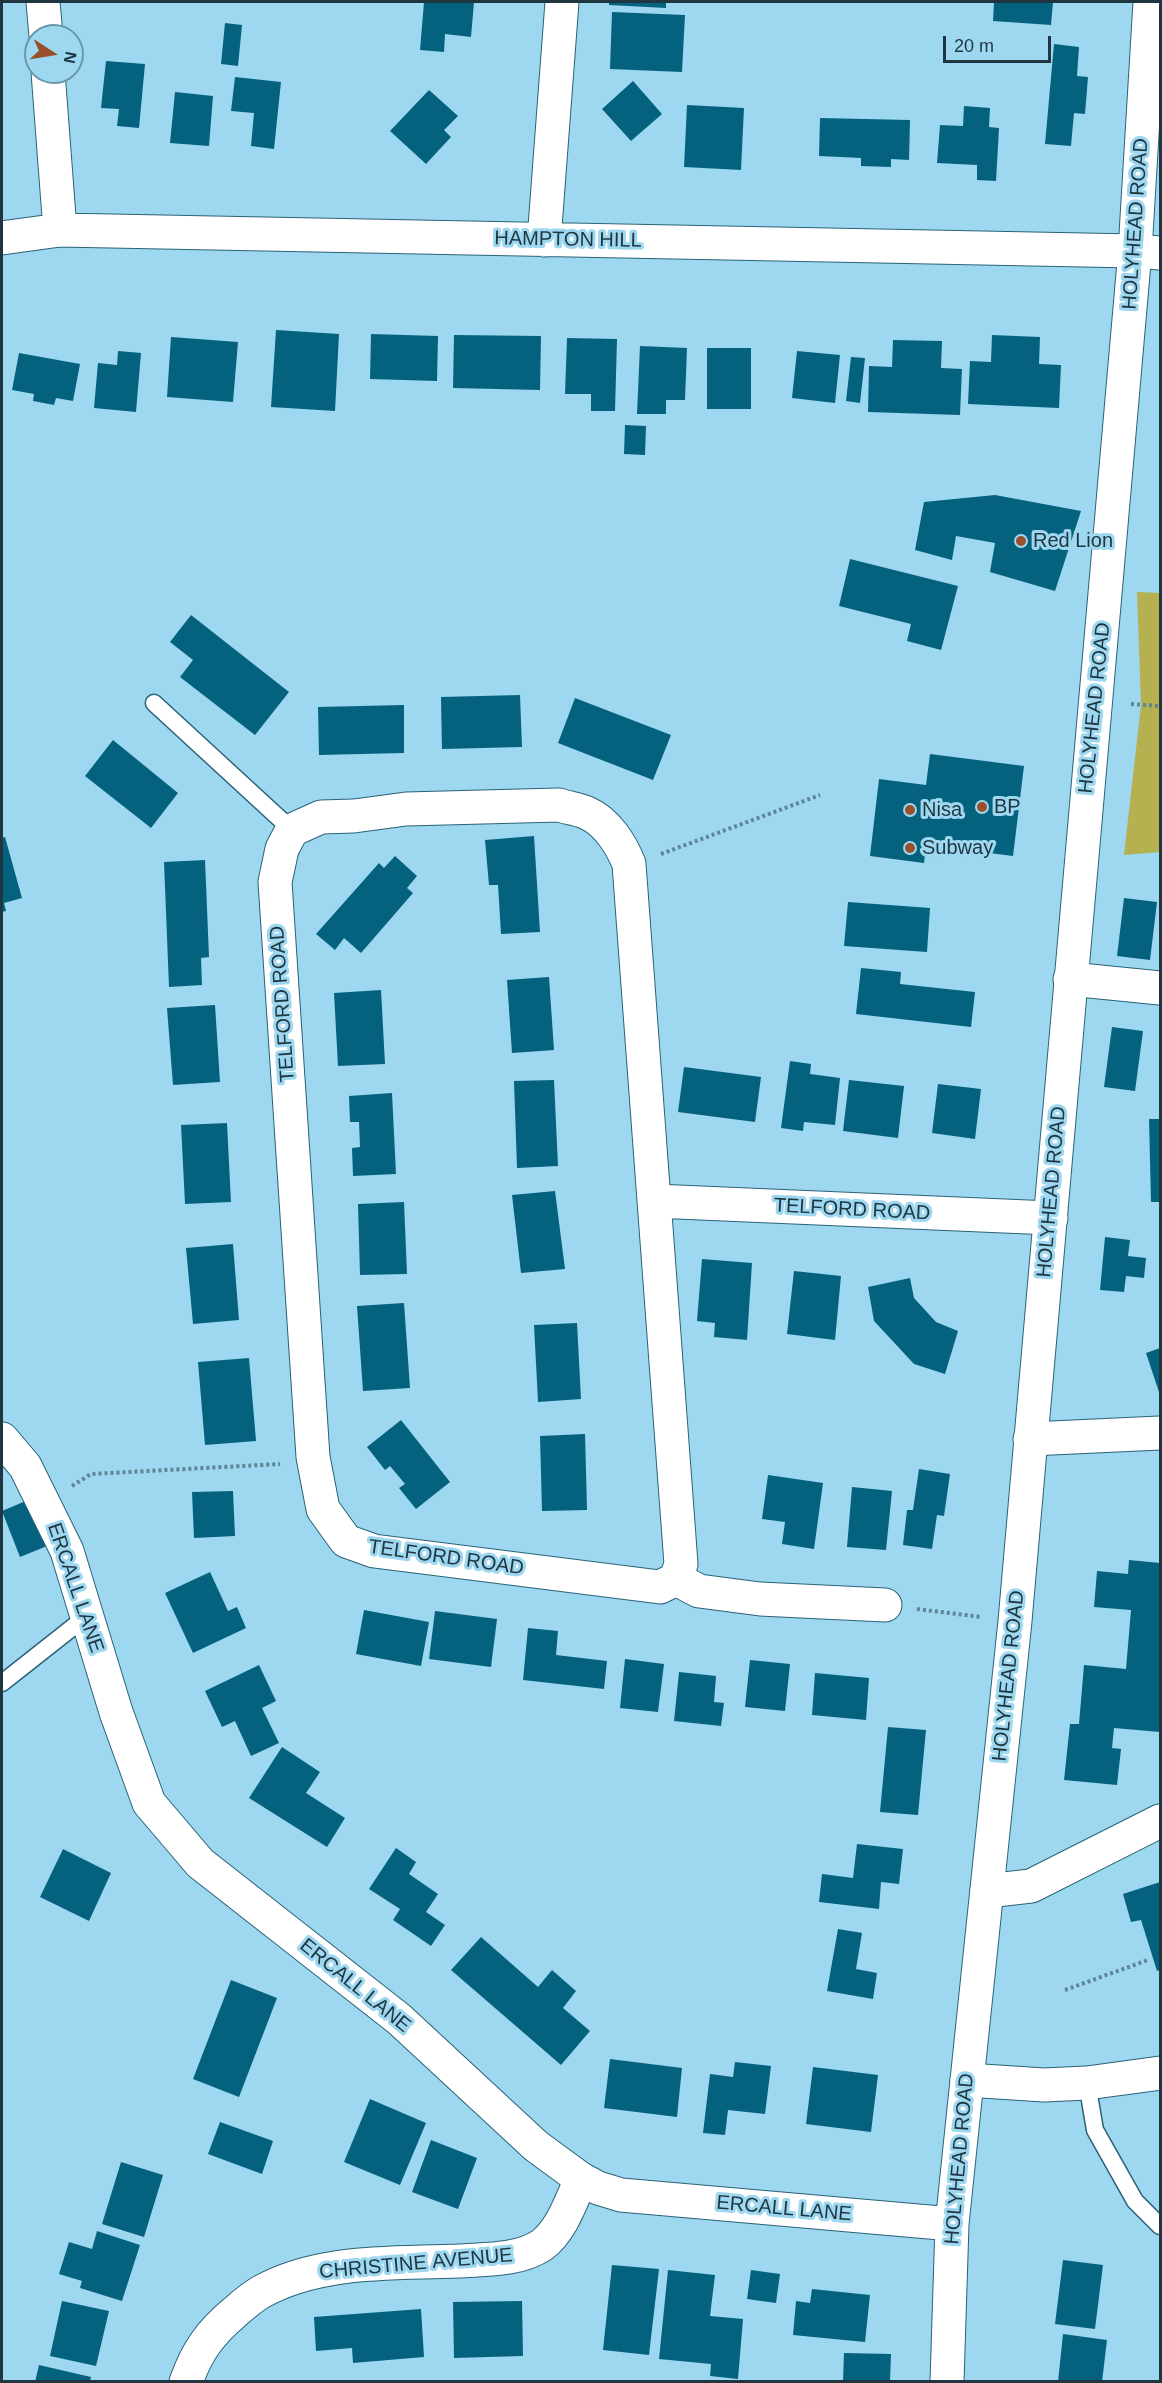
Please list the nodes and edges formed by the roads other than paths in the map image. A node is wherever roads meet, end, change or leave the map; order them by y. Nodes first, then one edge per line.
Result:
1 (43, 2) edge
2 (562, 2) edge
3 (1150, 2) edge
4 (45, 24) edge
5 (49, 84) edge
6 (60, 230) junction
7 (2, 238) edge
8 (544, 240) junction
9 (1148, 252) edge
10 (154, 703) dead end
11 (292, 830) junction
12 (1070, 980) junction
13 (1161, 988) edge
14 (654, 1201) junction
15 (1051, 1218) junction
16 (1161, 1432) edge
17 (2, 1439) edge
18 (1030, 1439) junction
19 (676, 1579) junction
20 (885, 1605) road end
21 (87, 1616) junction
22 (2, 1683) edge
23 (1161, 1821) edge
24 (987, 1891) junction
25 (1161, 2073) edge
26 (967, 2080) junction
27 (1087, 2083) junction
28 (581, 2179) junction
29 (952, 2224) junction
30 (1161, 2226) edge
31 (186, 2382) edge
32 (948, 2382) edge

1 - 4 street
2 - 8 street
3 - 9 street, HOLYHEAD ROAD
5 - 6 street
6 - 7 street, HAMPTON HILL
6 - 8 street, HAMPTON HILL
8 - 9 street, HAMPTON HILL
9 - 12 street, HOLYHEAD ROAD
10 - 11 lane
11 - 14 street
11 - 19 street, TELFORD ROAD
12 - 13 street
12 - 15 street, HOLYHEAD ROAD
14 - 15 street, TELFORD ROAD
14 - 19 street
15 - 18 street, HOLYHEAD ROAD
16 - 18 street
17 - 21 street, ERCALL LANE
18 - 24 street, HOLYHEAD ROAD
19 - 20 street
21 - 22 lane
21 - 28 street, ERCALL LANE
23 - 24 street
24 - 26 street, HOLYHEAD ROAD
25 - 27 street
26 - 27 street
26 - 29 street, HOLYHEAD ROAD
27 - 30 lane
28 - 29 street, ERCALL LANE
28 - 31 street, CHRISTINE AVENUE
29 - 32 street, HOLYHEAD ROAD

